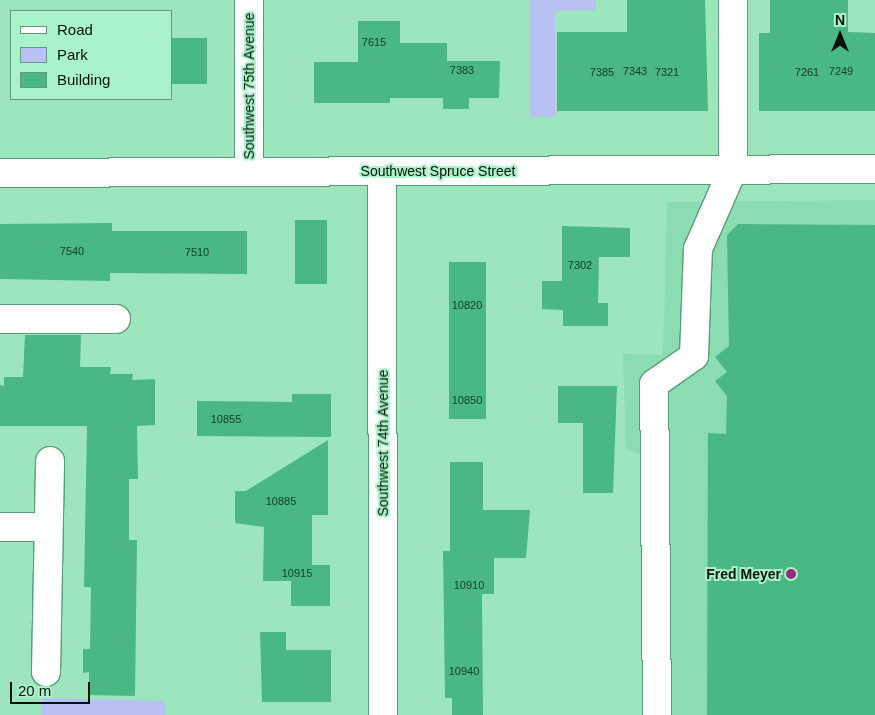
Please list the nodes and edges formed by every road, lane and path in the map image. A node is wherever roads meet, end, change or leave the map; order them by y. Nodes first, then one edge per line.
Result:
1 (249, 0) edge
2 (733, 0) edge
3 (733, 169) junction
4 (875, 169) edge
5 (248, 171) junction
6 (382, 171) junction
7 (0, 173) edge
8 (0, 319) edge
9 (116, 319) dead end
10 (50, 461) dead end
11 (0, 526) edge
12 (48, 528) junction
13 (46, 672) dead end
14 (383, 715) edge
15 (657, 715) edge

1 - 5 street, Southwest 75th Avenue
2 - 3 street
3 - 4 street, Southwest Spruce Street
3 - 6 street, Southwest Spruce Street
3 - 15 street
5 - 6 street, Southwest Spruce Street
5 - 7 street, Southwest Spruce Street
6 - 14 street, Southwest 74th Avenue
8 - 9 street
10 - 12 street
11 - 12 street
12 - 13 street

